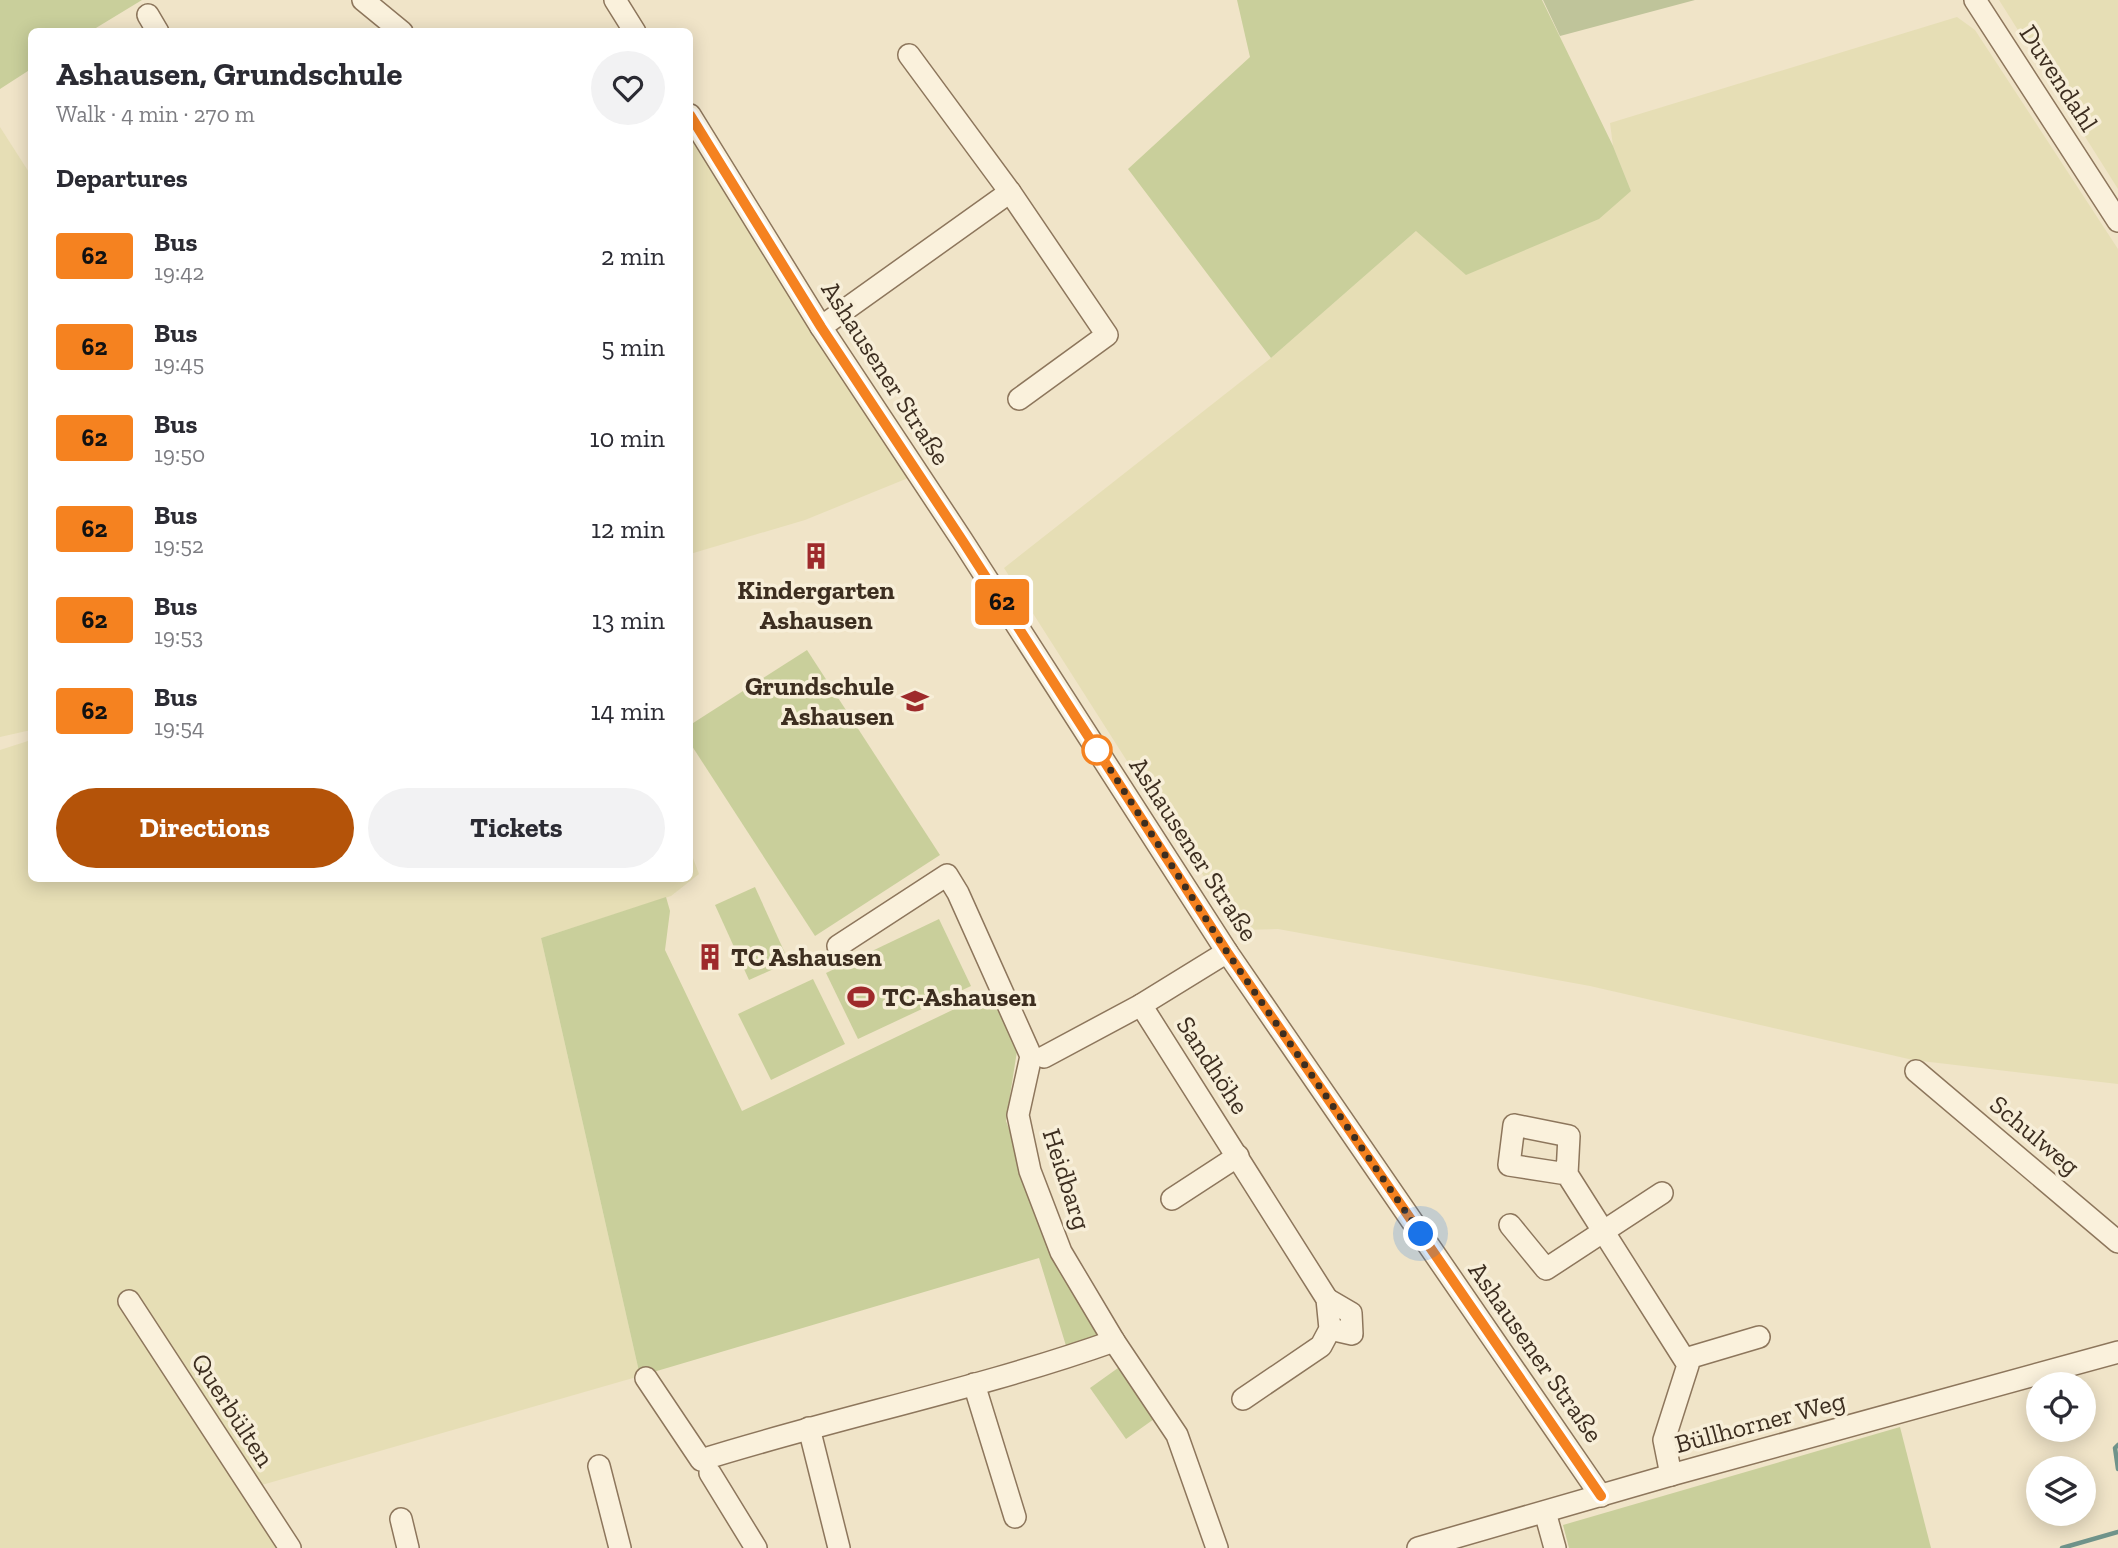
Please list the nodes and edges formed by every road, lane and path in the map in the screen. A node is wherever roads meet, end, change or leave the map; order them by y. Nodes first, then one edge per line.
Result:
1 (363, 0) edge
2 (615, 0) edge
3 (1975, 0) edge
4 (397, 28) edge
5 (632, 28) edge
6 (909, 55) dead end
7 (693, 122) edge
8 (1010, 192) junction
9 (2118, 221) edge
10 (821, 327) junction
11 (1018, 398) dead end
12 (838, 946) dead end
13 (1227, 952) junction
14 (1141, 1005) junction
15 (1044, 1057) dead end
16 (1916, 1071) dead end
17 (1238, 1156) junction
18 (1566, 1174) dead end
19 (1662, 1193) dead end
20 (1172, 1199) dead end
21 (1510, 1225) dead end
22 (1603, 1230) junction
23 (2118, 1242) edge
24 (129, 1301) dead end
25 (1759, 1337) dead end
26 (1114, 1341) junction
27 (2118, 1352) edge
28 (1685, 1359) junction
29 (646, 1378) dead end
30 (974, 1384) junction
31 (1243, 1399) dead end
32 (809, 1428) junction
33 (599, 1466) dead end
34 (709, 1473) dead end
35 (1671, 1475) junction
36 (1601, 1496) junction
37 (1545, 1512) junction
38 (1015, 1517) dead end
39 (401, 1519) dead end
40 (290, 1548) edge
41 (408, 1548) edge
42 (620, 1548) edge
43 (756, 1548) edge
44 (839, 1548) edge
45 (1217, 1548) edge
46 (1418, 1548) edge
47 (1555, 1548) edge

1 - 4 street
2 - 5 street
3 - 9 street, Duvendahl
6 - 8 street
7 - 10 street, Ashausener Straße
8 - 10 street
8 - 11 street
10 - 13 street, Ashausener Straße
12 - 26 street, Heidbarg
13 - 14 street, Sandhöhe
13 - 36 street, Ashausener Straße
14 - 15 street, Sandhöhe
14 - 17 street, Sandhöhe
16 - 23 street, Schulweg
17 - 20 street, Sandhöhe
17 - 31 street, Sandhöhe
18 - 22 street
19 - 22 street
21 - 22 street
22 - 28 street
24 - 40 street, Querbülten
25 - 28 street
26 - 30 street
26 - 45 street, Heidbarg
27 - 35 street, Büllhorner Weg
28 - 35 street
29 - 32 street
30 - 32 street
30 - 38 street
32 - 44 street
33 - 42 street
34 - 43 street
35 - 36 street, Büllhorner Weg
36 - 37 street, Büllhorner Weg
37 - 46 street, Büllhorner Weg
37 - 47 street
39 - 41 street

